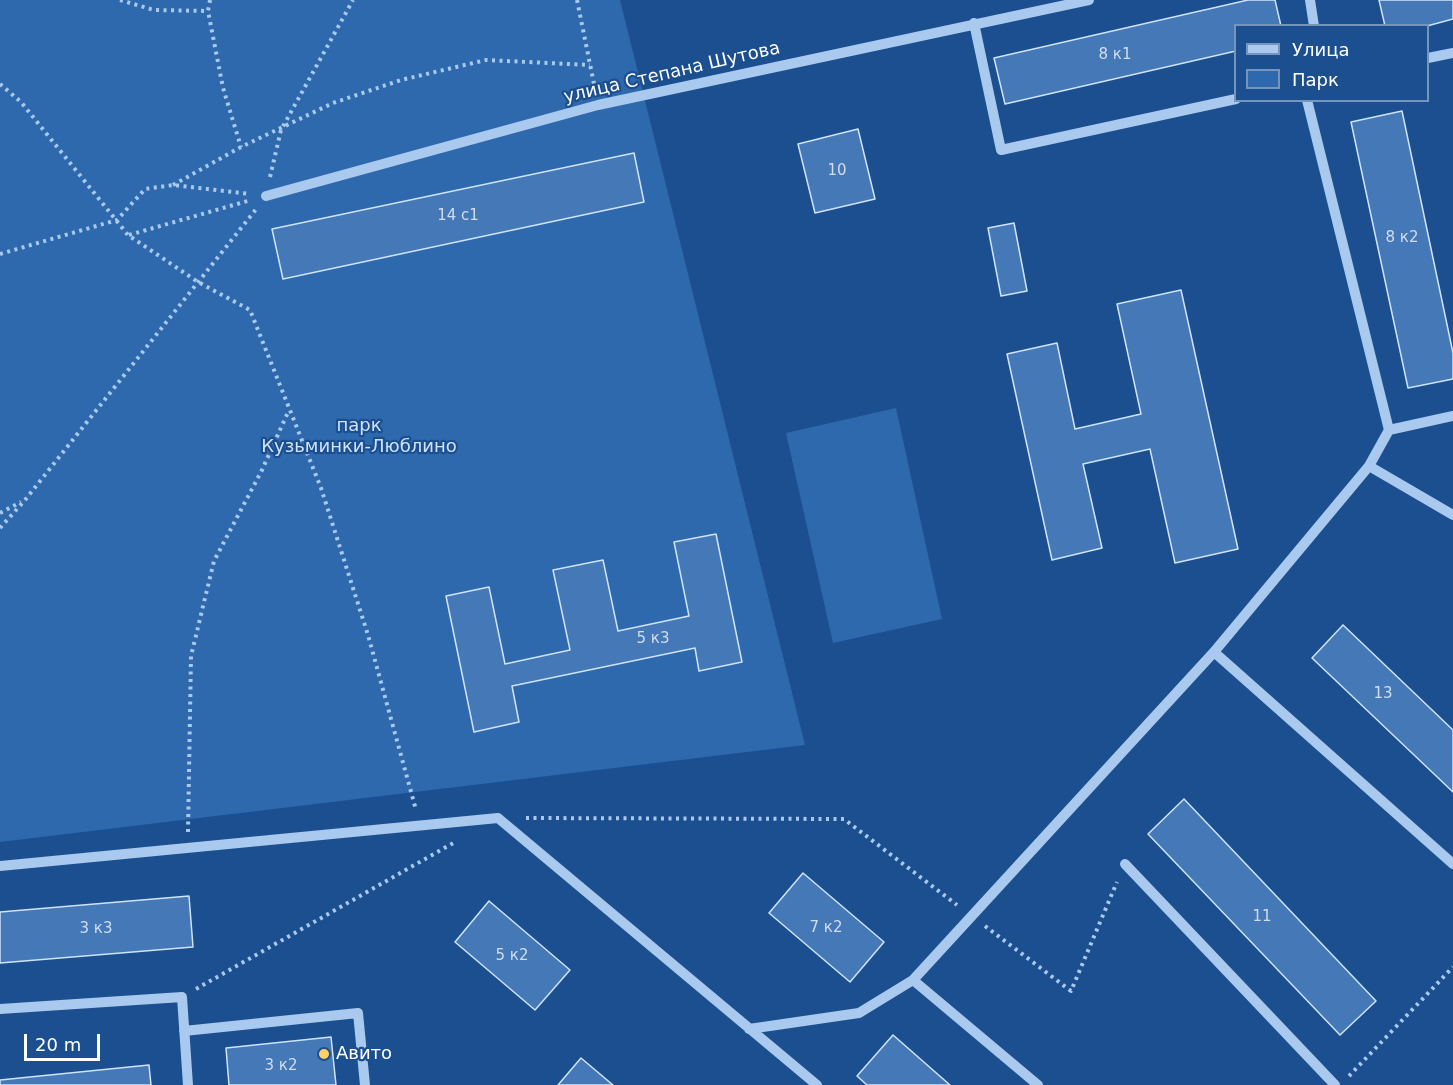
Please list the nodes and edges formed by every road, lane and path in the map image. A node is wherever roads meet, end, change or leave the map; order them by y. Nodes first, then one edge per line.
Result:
1 (120, 0) edge
2 (210, 0) edge
3 (353, 0) edge
4 (577, 0) edge
5 (1089, 0) edge
6 (1310, 0) edge
7 (208, 11) junction
8 (974, 23) junction
9 (1314, 24) edge
10 (1453, 53) edge
11 (1429, 58) edge
12 (590, 65) junction
13 (0, 84) edge
14 (1234, 99) edge
15 (1307, 102) edge
16 (598, 105) junction
17 (281, 130) junction
18 (241, 147) junction
19 (172, 185) junction
20 (266, 196) junction
21 (117, 220) junction
22 (128, 235) junction
23 (0, 254) edge
24 (198, 282) junction
25 (290, 410) junction
26 (1453, 416) edge
27 (1389, 430) junction
28 (1369, 465) junction
29 (24, 500) junction
30 (0, 513) edge
31 (1453, 515) edge
32 (0, 528) edge
33 (1214, 652) junction
34 (498, 818) junction
35 (420, 825) junction
36 (457, 841) dead end
37 (189, 848) junction
38 (1125, 864) joint
39 (1453, 864) edge
40 (0, 866) edge
41 (972, 916) junction
42 (1453, 967) edge
43 (914, 980) junction
44 (182, 997) junction
45 (0, 1009) edge
46 (749, 1029) junction
47 (184, 1031) junction
48 (1348, 1077) dead end
49 (188, 1085) edge
50 (366, 1085) edge
51 (817, 1085) edge
52 (1038, 1085) edge
53 (1335, 1085) edge

1 - 7 path
2 - 7 path
3 - 17 path
4 - 12 path
5 - 8 street, улица Степана Шутова
6 - 9 street
7 - 18 path
8 - 14 street
8 - 16 street, улица Степана Шутова
10 - 11 street
12 - 16 path
12 - 17 path
13 - 21 path
15 - 27 street
16 - 20 street, улица Степана Шутова
17 - 18 path
17 - 20 path
18 - 19 path
19 - 20 path
19 - 21 path
20 - 22 path
20 - 24 path
21 - 22 path
21 - 23 path
22 - 24 path
24 - 25 path
24 - 29 path
25 - 35 path
25 - 37 path
26 - 27 street
27 - 28 street
28 - 31 street
28 - 33 street
29 - 30 path
29 - 32 path
33 - 39 street
33 - 41 street
34 - 35 street
34 - 41 path
34 - 46 street
35 - 37 street
36 - 44 path
37 - 40 street
38 - 41 path
38 - 53 street
41 - 43 street
42 - 48 path
43 - 46 street
43 - 52 street
44 - 45 street
44 - 47 street
46 - 51 street
47 - 49 street
47 - 50 street

